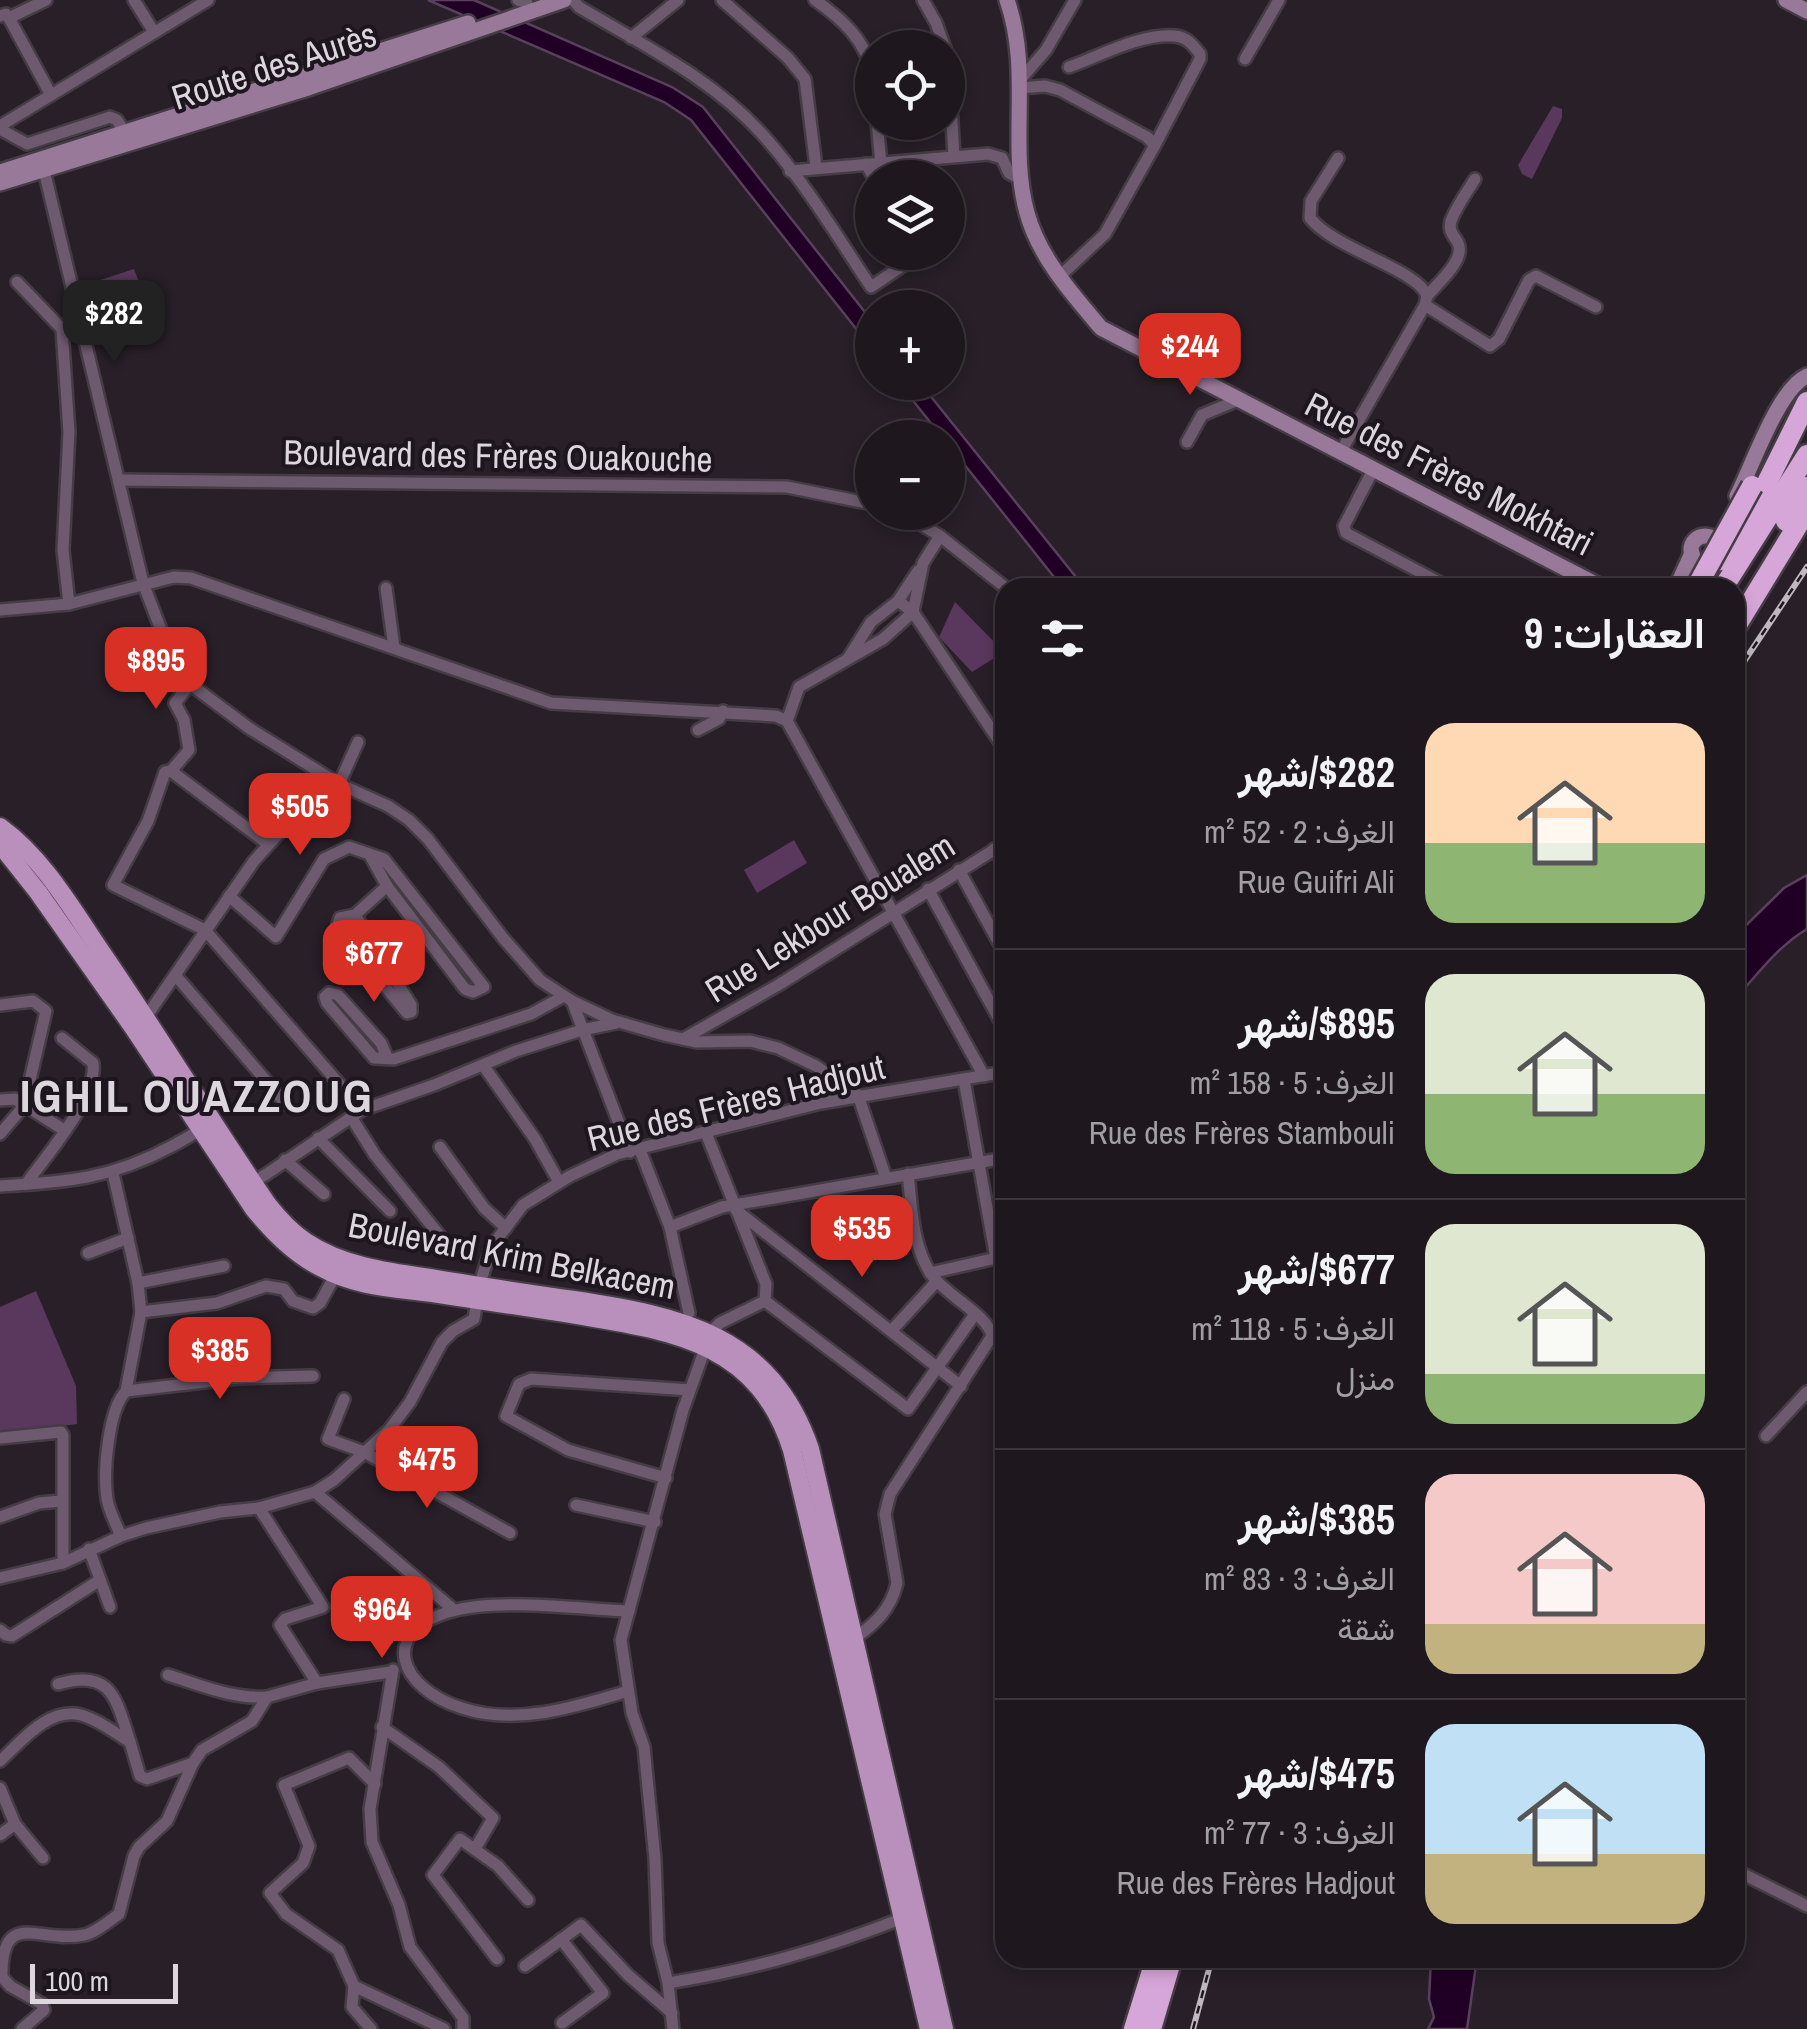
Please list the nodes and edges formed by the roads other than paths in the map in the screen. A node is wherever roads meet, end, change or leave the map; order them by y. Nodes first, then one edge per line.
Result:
1 (46, 0) edge
2 (134, 0) edge
3 (208, 0) edge
4 (564, 0) edge
5 (573, 0) edge
6 (678, 0) edge
7 (722, 0) edge
8 (815, 0) edge
9 (923, 0) edge
10 (1007, 0) edge
11 (1074, 0) edge
12 (1280, 0) edge
13 (1786, 0) edge
14 (522, 6) edge
15 (1807, 11) edge
16 (4, 16) edge
17 (462, 30) junction
18 (939, 30) edge
19 (154, 32) junction
20 (855, 37) edge
21 (631, 38) junction
22 (1245, 60) dead end
23 (1069, 67) dead end
24 (1023, 80) junction
25 (1046, 86) junction
26 (50, 95) junction
27 (0, 127) edge
28 (125, 133) junction
29 (953, 140) edge
30 (1155, 146) junction
31 (954, 156) junction
32 (1338, 158) dead end
33 (918, 160) edge
34 (42, 164) junction
35 (855, 165) edge
36 (816, 168) junction
37 (790, 171) junction
38 (0, 172) edge
39 (1021, 179) junction
40 (1474, 179) dead end
41 (0, 183) edge
42 (855, 263) edge
43 (860, 270) edge
44 (897, 270) edge
45 (1060, 276) junction
46 (17, 282) dead end
47 (1426, 300) junction
48 (1596, 307) dead end
49 (80, 313) junction
50 (62, 330) junction
51 (1807, 378) edge
52 (1238, 400) junction
53 (1807, 402) edge
54 (1187, 442) dead end
55 (1340, 453) junction
56 (1373, 470) junction
57 (1807, 471) edge
58 (120, 480) junction
59 (855, 501) edge
60 (1807, 510) edge
61 (1807, 526) edge
62 (930, 530) edge
63 (940, 536) junction
64 (1711, 537) junction
65 (1692, 553) junction
66 (1710, 562) junction
67 (1431, 578) edge
68 (1575, 578) edge
69 (1683, 578) edge
70 (1691, 578) edge
71 (1701, 578) edge
72 (1730, 578) edge
73 (1742, 578) edge
74 (995, 579) edge
75 (143, 583) junction
76 (1745, 586) edge
77 (386, 588) dead end
78 (69, 604) junction
79 (901, 607) junction
80 (0, 610) edge
81 (1745, 612) edge
82 (1745, 621) edge
83 (394, 648) junction
84 (848, 659) junction
85 (190, 684) junction
86 (724, 711) junction
87 (787, 722) junction
88 (698, 730) dead end
89 (995, 736) edge
90 (358, 742) dead end
91 (171, 771) junction
92 (340, 784) junction
93 (2, 836) edge
94 (268, 844) junction
95 (995, 849) edge
96 (371, 856) junction
97 (959, 870) junction
98 (388, 886) junction
99 (928, 889) junction
100 (229, 896) junction
101 (893, 911) junction
102 (355, 915) junction
103 (205, 930) junction
104 (995, 936) edge
105 (176, 976) junction
106 (568, 999) junction
107 (0, 1005) edge
108 (995, 1012) edge
109 (140, 1022) junction
110 (621, 1022) junction
111 (582, 1030) junction
112 (62, 1038) dead end
113 (683, 1040) junction
114 (386, 1057) junction
115 (482, 1065) junction
116 (995, 1074) edge
117 (984, 1076) junction
118 (964, 1080) junction
119 (858, 1095) junction
120 (0, 1100) edge
121 (286, 1104) dead end
122 (24, 1106) junction
123 (356, 1114) junction
124 (206, 1125) junction
125 (64, 1130) junction
126 (706, 1133) junction
127 (0, 1134) edge
128 (318, 1138) junction
129 (440, 1147) dead end
130 (635, 1151) junction
131 (995, 1159) edge
132 (285, 1160) junction
133 (978, 1162) junction
134 (113, 1174) junction
135 (908, 1174) junction
136 (886, 1178) junction
137 (560, 1182) junction
138 (26, 1184) junction
139 (253, 1184) junction
140 (0, 1186) edge
141 (324, 1194) dead end
142 (734, 1207) junction
143 (390, 1211) dead end
144 (995, 1223) edge
145 (988, 1224) junction
146 (670, 1227) junction
147 (506, 1228) junction
148 (440, 1236) dead end
149 (128, 1238) junction
150 (995, 1243) edge
151 (88, 1253) dead end
152 (995, 1258) edge
153 (224, 1266) dead end
154 (336, 1274) junction
155 (933, 1277) junction
156 (138, 1283) junction
157 (478, 1293) junction
158 (765, 1301) junction
159 (140, 1312) junction
160 (689, 1313) dead end
161 (975, 1314) junction
162 (893, 1329) junction
163 (708, 1339) junction
164 (936, 1366) junction
165 (313, 1376) dead end
166 (961, 1386) junction
167 (690, 1390) junction
168 (126, 1392) junction
169 (1807, 1392) edge
170 (344, 1399) dead end
171 (1766, 1436) dead end
172 (0, 1438) edge
173 (364, 1452) junction
174 (666, 1478) junction
175 (315, 1492) junction
176 (61, 1501) junction
177 (576, 1505) dead end
178 (259, 1508) junction
179 (0, 1517) edge
180 (655, 1522) junction
181 (510, 1533) dead end
182 (121, 1536) junction
183 (88, 1550) junction
184 (63, 1563) junction
185 (0, 1578) edge
186 (100, 1580) junction
187 (110, 1607) dead end
188 (454, 1610) junction
189 (630, 1611) junction
190 (0, 1630) edge
191 (855, 1638) junction
192 (403, 1660) junction
193 (390, 1672) junction
194 (168, 1674) dead end
195 (317, 1683) junction
196 (58, 1684) dead end
197 (628, 1691) junction
198 (266, 1697) junction
199 (382, 1728) junction
200 (130, 1742) junction
201 (0, 1761) edge
202 (193, 1763) junction
203 (375, 1784) junction
204 (0, 1788) edge
205 (15, 1824) junction
206 (0, 1834) edge
207 (475, 1849) junction
208 (42, 1858) dead end
209 (1745, 1875) edge
210 (528, 1900) dead end
211 (1807, 1906) edge
212 (902, 1918) junction
213 (561, 1939) junction
214 (498, 1960) dead end
215 (524, 1966) dead end
216 (1153, 1968) edge
217 (1169, 1968) edge
218 (668, 1982) junction
219 (354, 1986) junction
220 (672, 2014) junction
221 (562, 2023) dead end
222 (22, 2029) edge
223 (371, 2029) edge
224 (444, 2029) edge
225 (463, 2029) edge
226 (674, 2029) edge
227 (928, 2029) edge
228 (944, 2029) edge
229 (1134, 2029) edge
230 (1151, 2029) edge

1 - 16 street
2 - 19 street
3 - 19 street
4 - 14 street, Route des Aurès
5 - 21 street
6 - 21 street
7 - 36 street
8 - 20 street
9 - 18 street
10 - 24 street, Rue des Frères Mokhtari
11 - 24 street
12 - 22 street
13 - 15 street
14 - 17 street, Route des Aurès
16 - 26 street
17 - 28 street, Route des Aurès
17 - 34 street, Route des Aurès
19 - 26 street
21 - 37 street
23 - 30 street
24 - 25 street
24 - 25 street
24 - 39 street, Rue des Frères Mokhtari
25 - 30 street
26 - 27 street
27 - 28 street
28 - 34 street, Route des Aurès
29 - 31 street
30 - 45 street
31 - 33 street
31 - 39 street
32 - 47 street
34 - 38 street, Route des Aurès
34 - 41 street, Route des Aurès
34 - 49 street
35 - 36 street
36 - 37 street
37 - 42 street
39 - 45 street, Rue des Frères Mokhtari
40 - 47 street
43 - 44 street
45 - 52 street, Rue des Frères Mokhtari
46 - 50 street
47 - 48 street
47 - 55 street
49 - 50 street
49 - 58 street
50 - 78 street
51 - 64 street
51 - 71 highway, bridge
52 - 54 street
52 - 55 street, Rue des Frères Mokhtari
53 - 66 highway
55 - 56 street, Rue des Frères Mokhtari
56 - 67 street
56 - 68 street, Rue des Frères Mokhtari
57 - 72 highway
57 - 73 highway
57 - 76 highway
58 - 59 street, Boulevard des Frères Ouakouche
58 - 75 street
60 - 81 highway
61 - 82 highway
62 - 63 street
63 - 74 street
63 - 79 street
64 - 65 street
64 - 66 street
65 - 66 street
65 - 69 street
66 - 70 street
75 - 78 street
75 - 83 street
75 - 85 street
77 - 83 street
78 - 80 street
79 - 84 street
79 - 84 street
79 - 89 street
83 - 86 street
84 - 87 street
85 - 91 street
85 - 92 street
86 - 87 street
86 - 88 street
87 - 101 street
90 - 92 street
91 - 94 street
91 - 103 street
92 - 94 street
92 - 106 street
93 - 109 main road, Boulevard Krim Belkacem
94 - 100 street
95 - 97 street, Rue Lekbour Boualem
96 - 98 street
96 - 98 street
96 - 100 street
97 - 99 street, Rue Lekbour Boualem
97 - 104 street
98 - 102 street
99 - 101 street, Rue Lekbour Boualem
99 - 108 street
100 - 103 street
101 - 113 street, Rue Lekbour Boualem
101 - 117 street
102 - 102 street
103 - 105 street
103 - 123 street
105 - 109 street
105 - 121 street
106 - 110 street
106 - 111 street
106 - 114 street
107 - 122 street
109 - 124 main road, Boulevard Krim Belkacem
110 - 111 street
110 - 113 street
111 - 115 street
111 - 130 street
112 - 125 street
113 - 119 street
114 - 114 street
115 - 123 street
115 - 137 street
116 - 117 street, Rue des Frères Hadjout
117 - 118 street, Rue des Frères Hadjout
118 - 119 street, Rue des Frères Hadjout
118 - 133 street
119 - 126 street, Rue des Frères Hadjout
119 - 136 street
120 - 122 street
122 - 125 street
122 - 127 street
123 - 128 street
123 - 148 street
124 - 134 street
124 - 139 main road, Boulevard Krim Belkacem
124 - 154 main road, Boulevard Krim Belkacem
125 - 138 street
126 - 130 street, Rue des Frères Hadjout
126 - 142 street
128 - 132 street
128 - 143 street
129 - 147 street
130 - 137 street, Rue des Frères Hadjout
130 - 146 street
131 - 133 street
132 - 139 street
132 - 141 street
133 - 135 street
133 - 145 street
134 - 138 street
134 - 149 street
135 - 136 street
135 - 155 street
136 - 142 street
137 - 147 street, Rue des Frères Hadjout
138 - 140 street
139 - 157 main road, Boulevard Krim Belkacem
142 - 146 street
142 - 158 street
142 - 162 street
144 - 145 street
145 - 150 street
146 - 160 street
147 - 157 street, Rue des Frères Hadjout
149 - 151 street
149 - 156 street
152 - 155 street
153 - 156 street
154 - 157 main road, Boulevard Krim Belkacem
154 - 159 street
155 - 161 street
155 - 162 street
156 - 159 street
157 - 163 main road, Boulevard Krim Belkacem
157 - 173 street, Rue des Frères Hadjout
158 - 163 street
158 - 164 street
159 - 168 street
161 - 164 street
161 - 166 street
162 - 164 street
163 - 167 street
163 - 191 main road, Boulevard Krim Belkacem
163 - 212 main road, Boulevard Krim Belkacem
164 - 166 street
165 - 168 street
166 - 191 street
167 - 174 street
167 - 174 street
168 - 182 street
169 - 171 street
170 - 173 street
172 - 176 street
173 - 175 street, Rue des Frères Hadjout
173 - 181 street
174 - 180 street
175 - 178 street, Rue des Frères Hadjout
175 - 188 street
176 - 179 street
176 - 184 street
177 - 180 street
178 - 182 street, Rue des Frères Hadjout
178 - 195 street
180 - 189 street
182 - 183 street, Rue des Frères Hadjout
183 - 184 street, Rue des Frères Hadjout
183 - 186 street
184 - 185 street, Rue des Frères Hadjout
186 - 187 street
186 - 190 street
188 - 189 street
188 - 192 street
189 - 197 street
191 - 228 main road, Boulevard Krim Belkacem
192 - 193 street
192 - 197 street
193 - 195 street
193 - 199 street
194 - 198 street
195 - 198 street
196 - 200 street
197 - 218 street
198 - 202 street
199 - 203 street
199 - 207 street
200 - 201 street
200 - 202 street
202 - 222 street
203 - 219 street
203 - 225 street
204 - 205 street
205 - 206 street
205 - 208 street
207 - 210 street
207 - 214 street
209 - 211 street
212 - 218 street
212 - 227 main road, Boulevard Krim Belkacem
213 - 215 street
213 - 220 street
213 - 221 street
216 - 229 highway
217 - 230 highway
218 - 220 street
219 - 223 street
219 - 224 street
220 - 226 street

